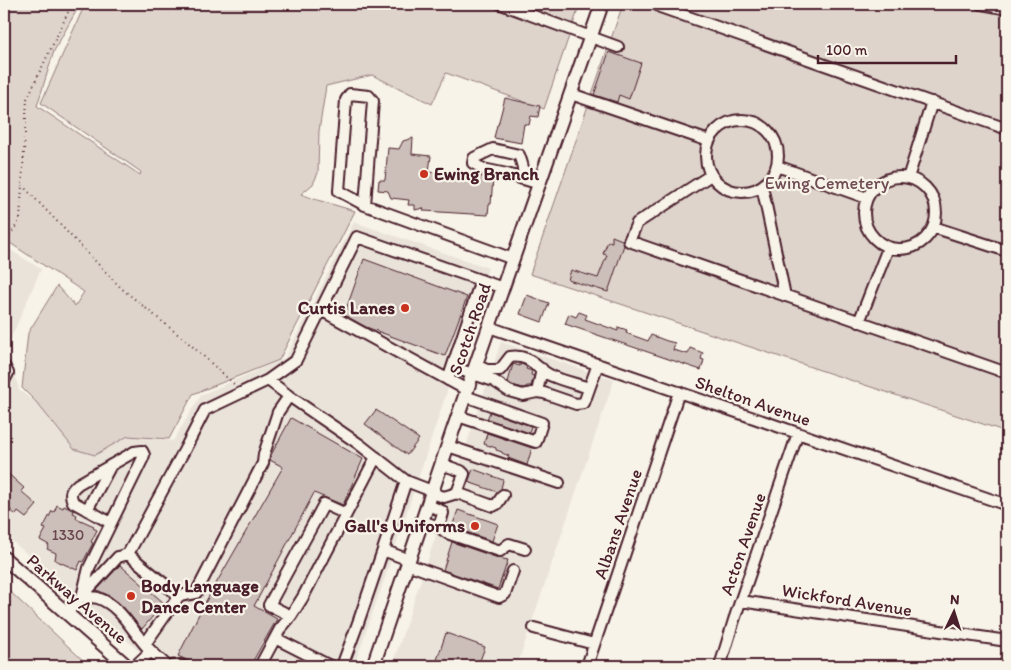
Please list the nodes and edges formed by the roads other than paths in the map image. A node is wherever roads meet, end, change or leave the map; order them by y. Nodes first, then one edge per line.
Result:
1 (501, 4) edge
2 (602, 4) edge
3 (981, 4) edge
4 (660, 7) dead end
5 (1007, 9) edge
6 (591, 37) junction
7 (618, 47) dead end
8 (571, 94) junction
9 (932, 102) junction
10 (1007, 129) edge
11 (709, 141) junction
12 (777, 166) junction
13 (711, 175) junction
14 (908, 178) junction
15 (522, 179) junction
16 (540, 184) junction
17 (762, 186) junction
18 (867, 198) junction
19 (365, 205) junction
20 (933, 227) junction
21 (888, 248) junction
22 (1007, 251) edge
23 (513, 259) junction
24 (481, 280) junction
25 (503, 288) junction
26 (785, 296) junction
27 (321, 310) junction
28 (859, 322) junction
29 (489, 327) junction
30 (598, 364) junction
31 (4, 366) edge
32 (458, 369) dead end
33 (474, 369) junction
34 (542, 369) junction
35 (1007, 373) edge
36 (268, 380) junction
37 (448, 380) junction
38 (4, 381) edge
39 (589, 388) junction
40 (536, 392) junction
41 (679, 392) junction
42 (466, 393) junction
43 (289, 396) junction
44 (458, 416) junction
45 (798, 433) junction
46 (448, 446) junction
47 (376, 457) junction
48 (441, 464) junction
49 (111, 465) junction
50 (406, 481) junction
51 (559, 483) dead end
52 (458, 493) junction
53 (503, 495) dead end
54 (431, 496) junction
55 (1007, 505) edge
56 (87, 510) junction
57 (346, 514) junction
58 (422, 521) junction
59 (111, 523) junction
60 (439, 526) junction
61 (525, 549) dead end
62 (383, 550) junction
63 (128, 554) junction
64 (4, 558) edge
65 (408, 562) junction
66 (513, 571) dead end
67 (179, 596) junction
68 (82, 597) junction
69 (741, 601) junction
70 (67, 613) junction
71 (291, 616) junction
72 (534, 628) dead end
73 (275, 638) junction
74 (1007, 641) edge
75 (594, 644) junction
76 (148, 648) junction
77 (1007, 657) edge
78 (128, 666) edge
79 (135, 666) edge
80 (167, 666) edge
81 (182, 666) edge
82 (260, 666) edge
83 (330, 666) edge
84 (342, 666) edge
85 (373, 666) edge
86 (587, 666) edge
87 (720, 666) edge
88 (1006, 666) edge

1 - 6 street
2 - 6 main road, Scotch Road
3 - 5 street
4 - 9 street
6 - 7 street
6 - 8 main road, Scotch Road
8 - 11 street
8 - 16 main road, Scotch Road
9 - 10 street
9 - 14 street
11 - 12 street
11 - 13 street
12 - 17 street
12 - 18 street
13 - 17 street
13 - 26 street
14 - 18 street
14 - 20 street
15 - 15 street
15 - 16 street
16 - 23 main road, Scotch Road
17 - 26 street
18 - 21 street
19 - 19 street
19 - 23 street
20 - 21 street
20 - 22 street
21 - 28 street
23 - 25 main road, Scotch Road
24 - 25 street
24 - 27 street
24 - 37 street
25 - 29 main road, Scotch Road
26 - 28 street
27 - 36 street
27 - 37 street
28 - 35 street
29 - 30 street, Shelton Avenue
29 - 33 main road, Scotch Road
30 - 39 street
30 - 41 street, Shelton Avenue
31 - 38 street
32 - 33 street
33 - 34 street
33 - 40 street
33 - 42 main road, Scotch Road
34 - 39 street
34 - 40 street
36 - 43 street
36 - 63 street
37 - 42 street
39 - 40 street
41 - 45 street, Shelton Avenue
41 - 75 street, Albans Avenue
42 - 44 main road, Scotch Road
42 - 44 street
43 - 47 street
43 - 67 street
44 - 46 main road, Scotch Road
45 - 55 street, Shelton Avenue
45 - 69 street, Acton Avenue
46 - 48 main road, Scotch Road
46 - 51 street
47 - 50 street
47 - 57 street
48 - 52 street
48 - 54 main road, Scotch Road
49 - 56 street
49 - 56 street
49 - 59 street
50 - 54 street
50 - 62 street
52 - 53 street
52 - 54 street
54 - 58 main road, Scotch Road
54 - 60 street
56 - 59 street
57 - 71 street
57 - 71 street
58 - 60 street
58 - 65 main road, Scotch Road
59 - 68 street
60 - 61 street
62 - 65 street
62 - 84 street
63 - 67 street
63 - 68 street
64 - 70 main road, Parkway Avenue
65 - 66 street
65 - 85 main road, Scotch Road
67 - 76 street
68 - 70 street
68 - 76 street
69 - 74 street, Wickford Avenue
69 - 87 street, Acton Avenue
70 - 78 main road, Parkway Avenue
71 - 73 street
72 - 75 street
73 - 82 street
73 - 83 street
75 - 86 street, Albans Avenue
76 - 79 street
76 - 80 street
77 - 88 street
80 - 81 street

